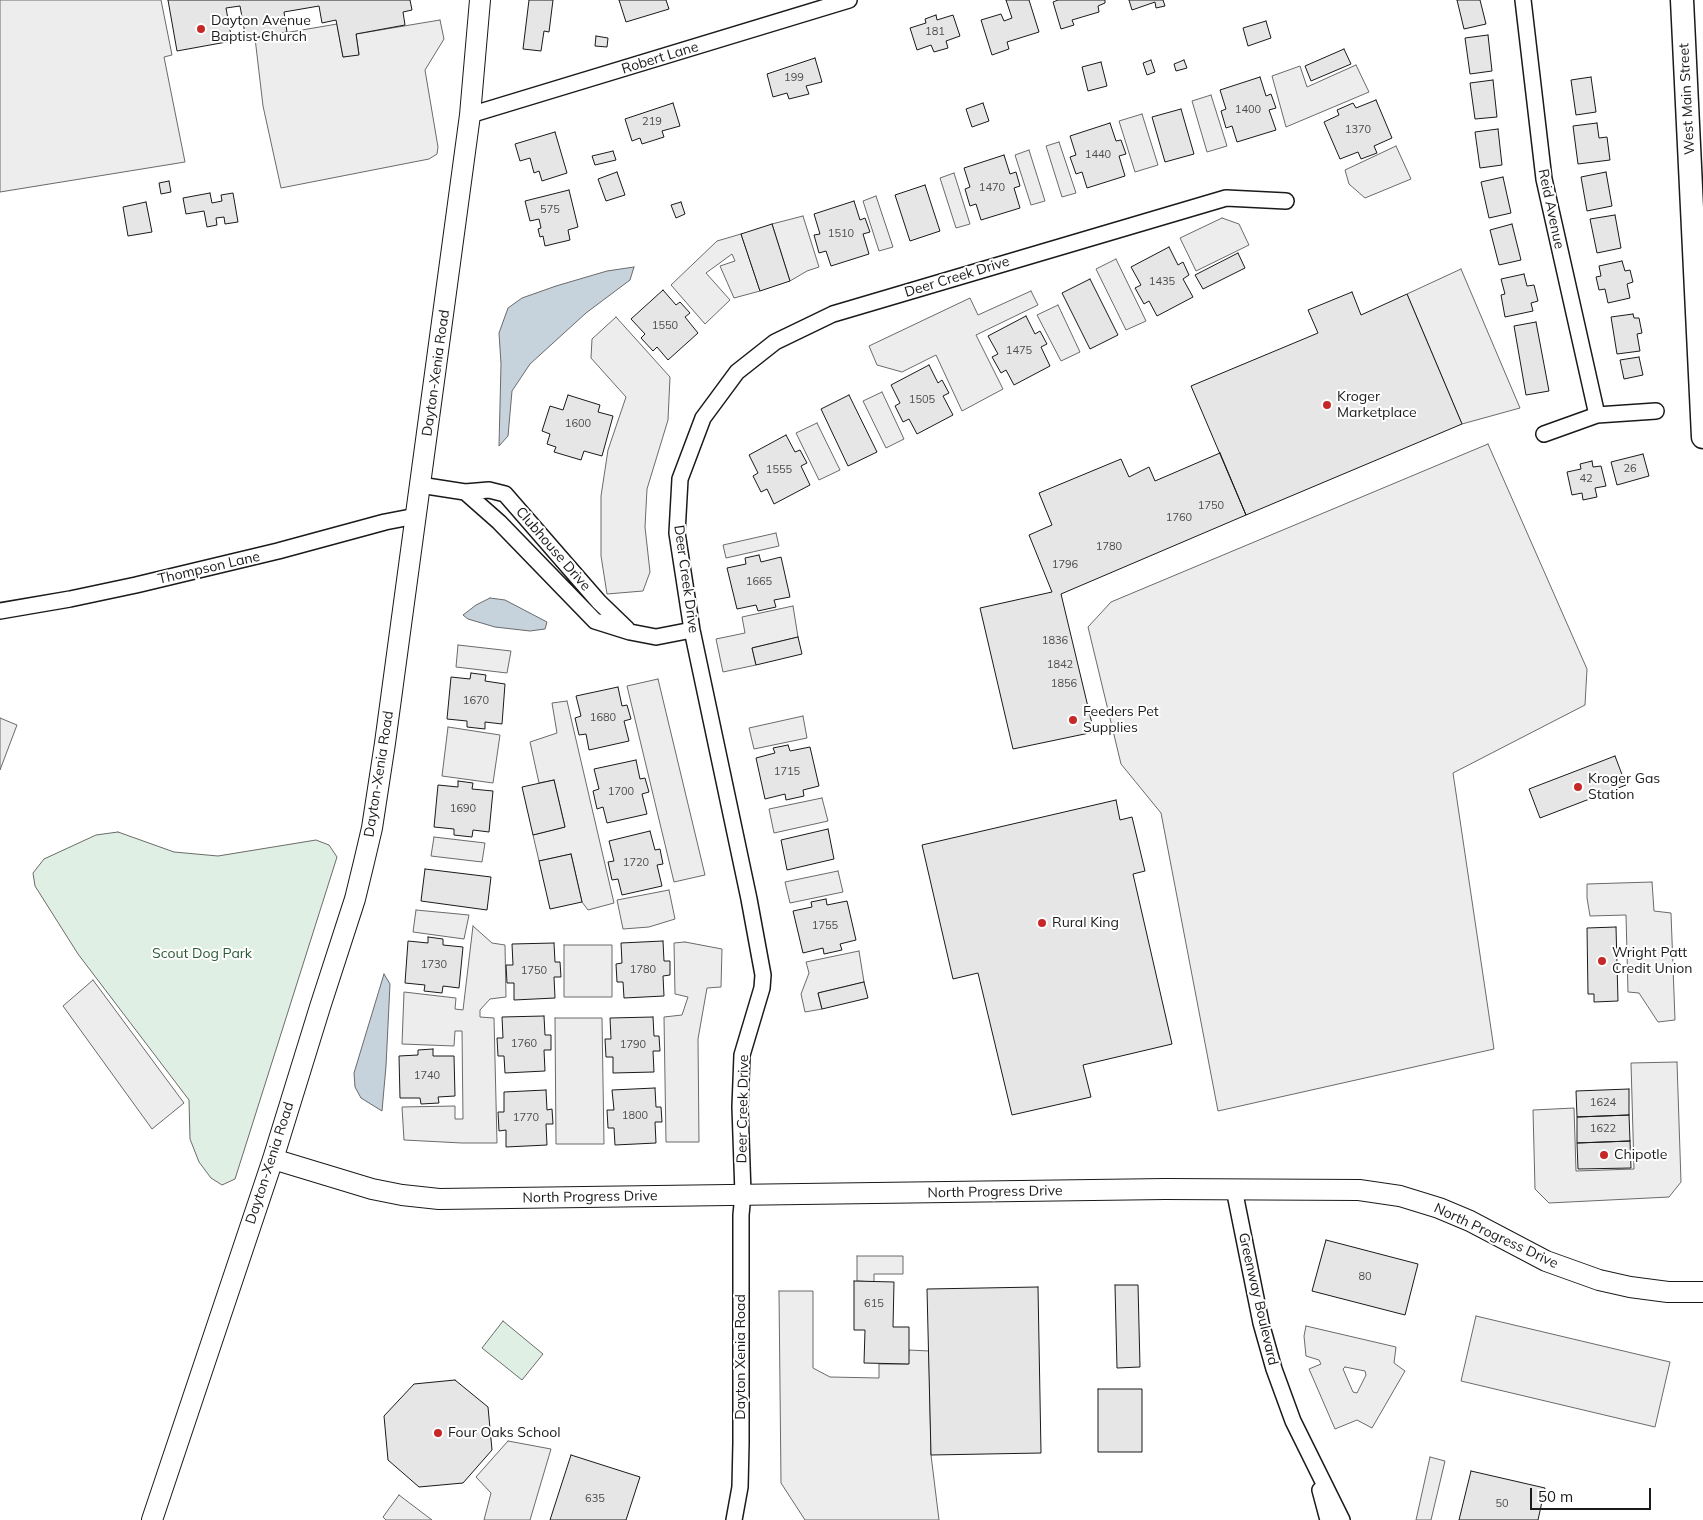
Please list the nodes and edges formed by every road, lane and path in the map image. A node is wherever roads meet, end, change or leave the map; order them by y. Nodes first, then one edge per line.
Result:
1 (480, 0) edge
2 (849, 0) edge
3 (1523, 0) edge
4 (1682, 0) edge
5 (470, 115) junction
6 (1286, 201) dead end
7 (1656, 411) dead end
8 (1597, 415) junction
9 (1544, 434) dead end
10 (1703, 437) edge
11 (420, 486) junction
12 (465, 492) junction
13 (416, 516) junction
14 (0, 611) edge
15 (692, 630) junction
16 (630, 632) junction
17 (273, 1159) junction
18 (1234, 1189) junction
19 (743, 1194) junction
20 (1703, 1292) edge
21 (1313, 1462) junction
22 (152, 1520) edge
23 (734, 1520) edge
24 (1328, 1520) edge
25 (1342, 1520) edge

1 - 5 main road, Dayton-Xenia Road
2 - 5 street, Robert Lane
3 - 8 street, Reid Avenue
4 - 10 main road, West Main Street
5 - 11 main road, Dayton-Xenia Road
6 - 15 street, Deer Creek Drive
7 - 8 street
8 - 9 street
11 - 12 street, Clubhouse Drive
11 - 13 main road, Dayton-Xenia Road
12 - 16 street, Clubhouse Drive
12 - 16 street, Clubhouse Drive
13 - 14 street, Thompson Lane
13 - 17 main road, Dayton-Xenia Road
15 - 16 street, Clubhouse Drive
15 - 19 street, Deer Creek Drive
17 - 19 main road, North Progress Drive
17 - 22 main road, Dayton-Xenia Road
18 - 19 main road, North Progress Drive
18 - 20 main road, North Progress Drive
18 - 21 street, Greenway Boulevard
19 - 23 street, Dayton Xenia Road
21 - 24 street
21 - 25 street

